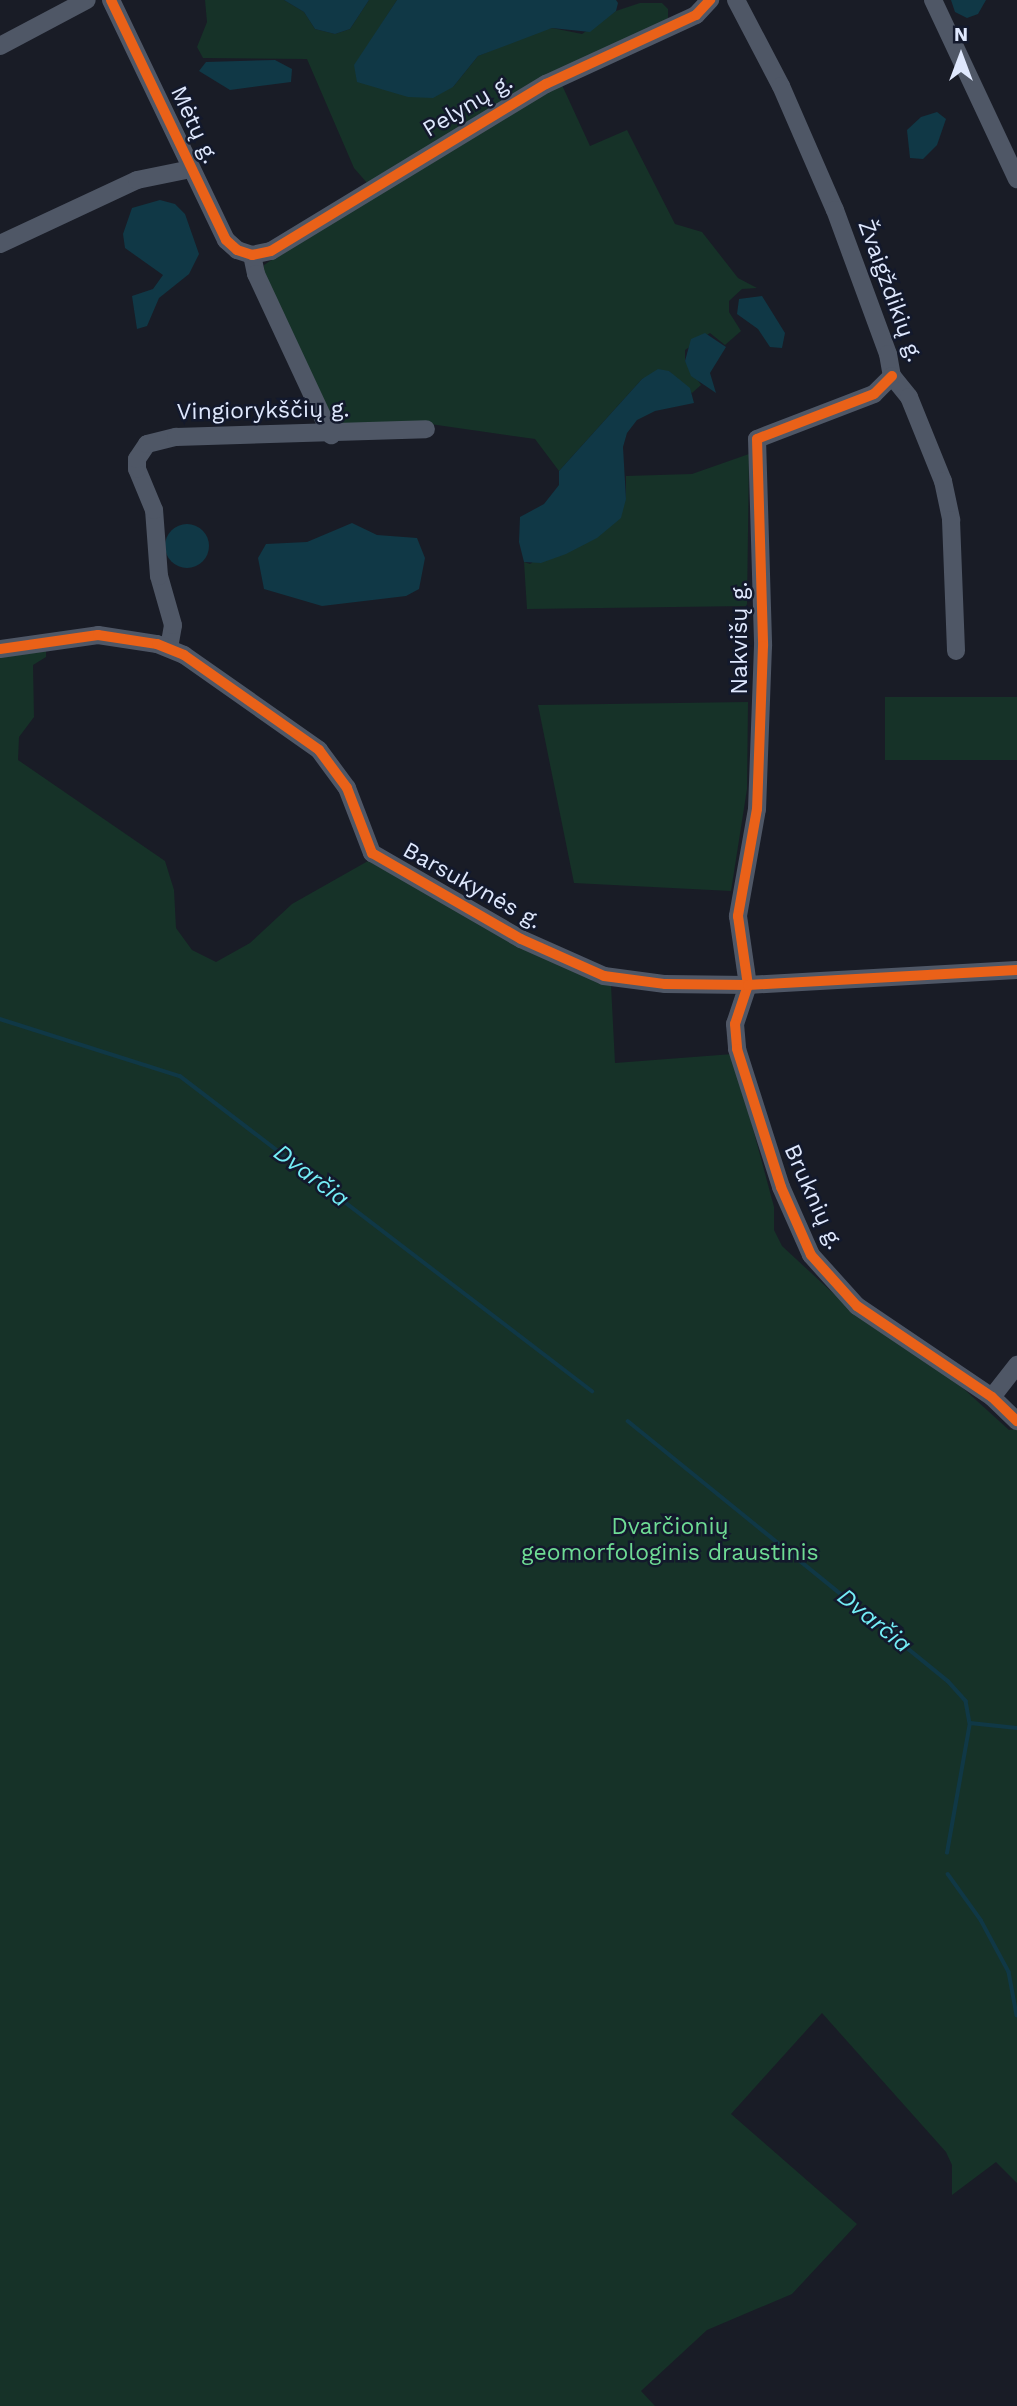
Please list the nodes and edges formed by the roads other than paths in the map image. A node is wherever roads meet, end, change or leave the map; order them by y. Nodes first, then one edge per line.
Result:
1 (87, 0) edge
2 (111, 0) edge
3 (710, 0) edge
4 (736, 0) edge
5 (933, 0) edge
6 (0, 46) edge
7 (191, 169) junction
8 (1017, 179) edge
9 (0, 244) edge
10 (251, 255) junction
11 (892, 376) junction
12 (426, 429) dead end
13 (331, 435) junction
14 (169, 648) junction
15 (0, 649) edge
16 (956, 651) dead end
17 (1017, 970) edge
18 (748, 985) junction
19 (1017, 1365) edge
20 (992, 1397) junction
21 (1017, 1422) edge

1 - 6 street
2 - 7 street, Mėtų g.
3 - 10 street, Pelynų g.
4 - 11 street, Žvaigždikių g.
5 - 8 street
7 - 9 street
7 - 10 street, Mėtų g.
10 - 13 street
11 - 16 street, Žvaigždikių g.
11 - 18 street, Nakvišų g.
12 - 13 street, Vingiorykščių g.
13 - 14 street, Vingiorykščių g.
14 - 15 street, Barsukynės g.
14 - 18 street, Barsukynės g.
17 - 18 street, Barsukynės g.
18 - 20 street, Bruknių g.
19 - 20 street
20 - 21 street, Bruknių g.

